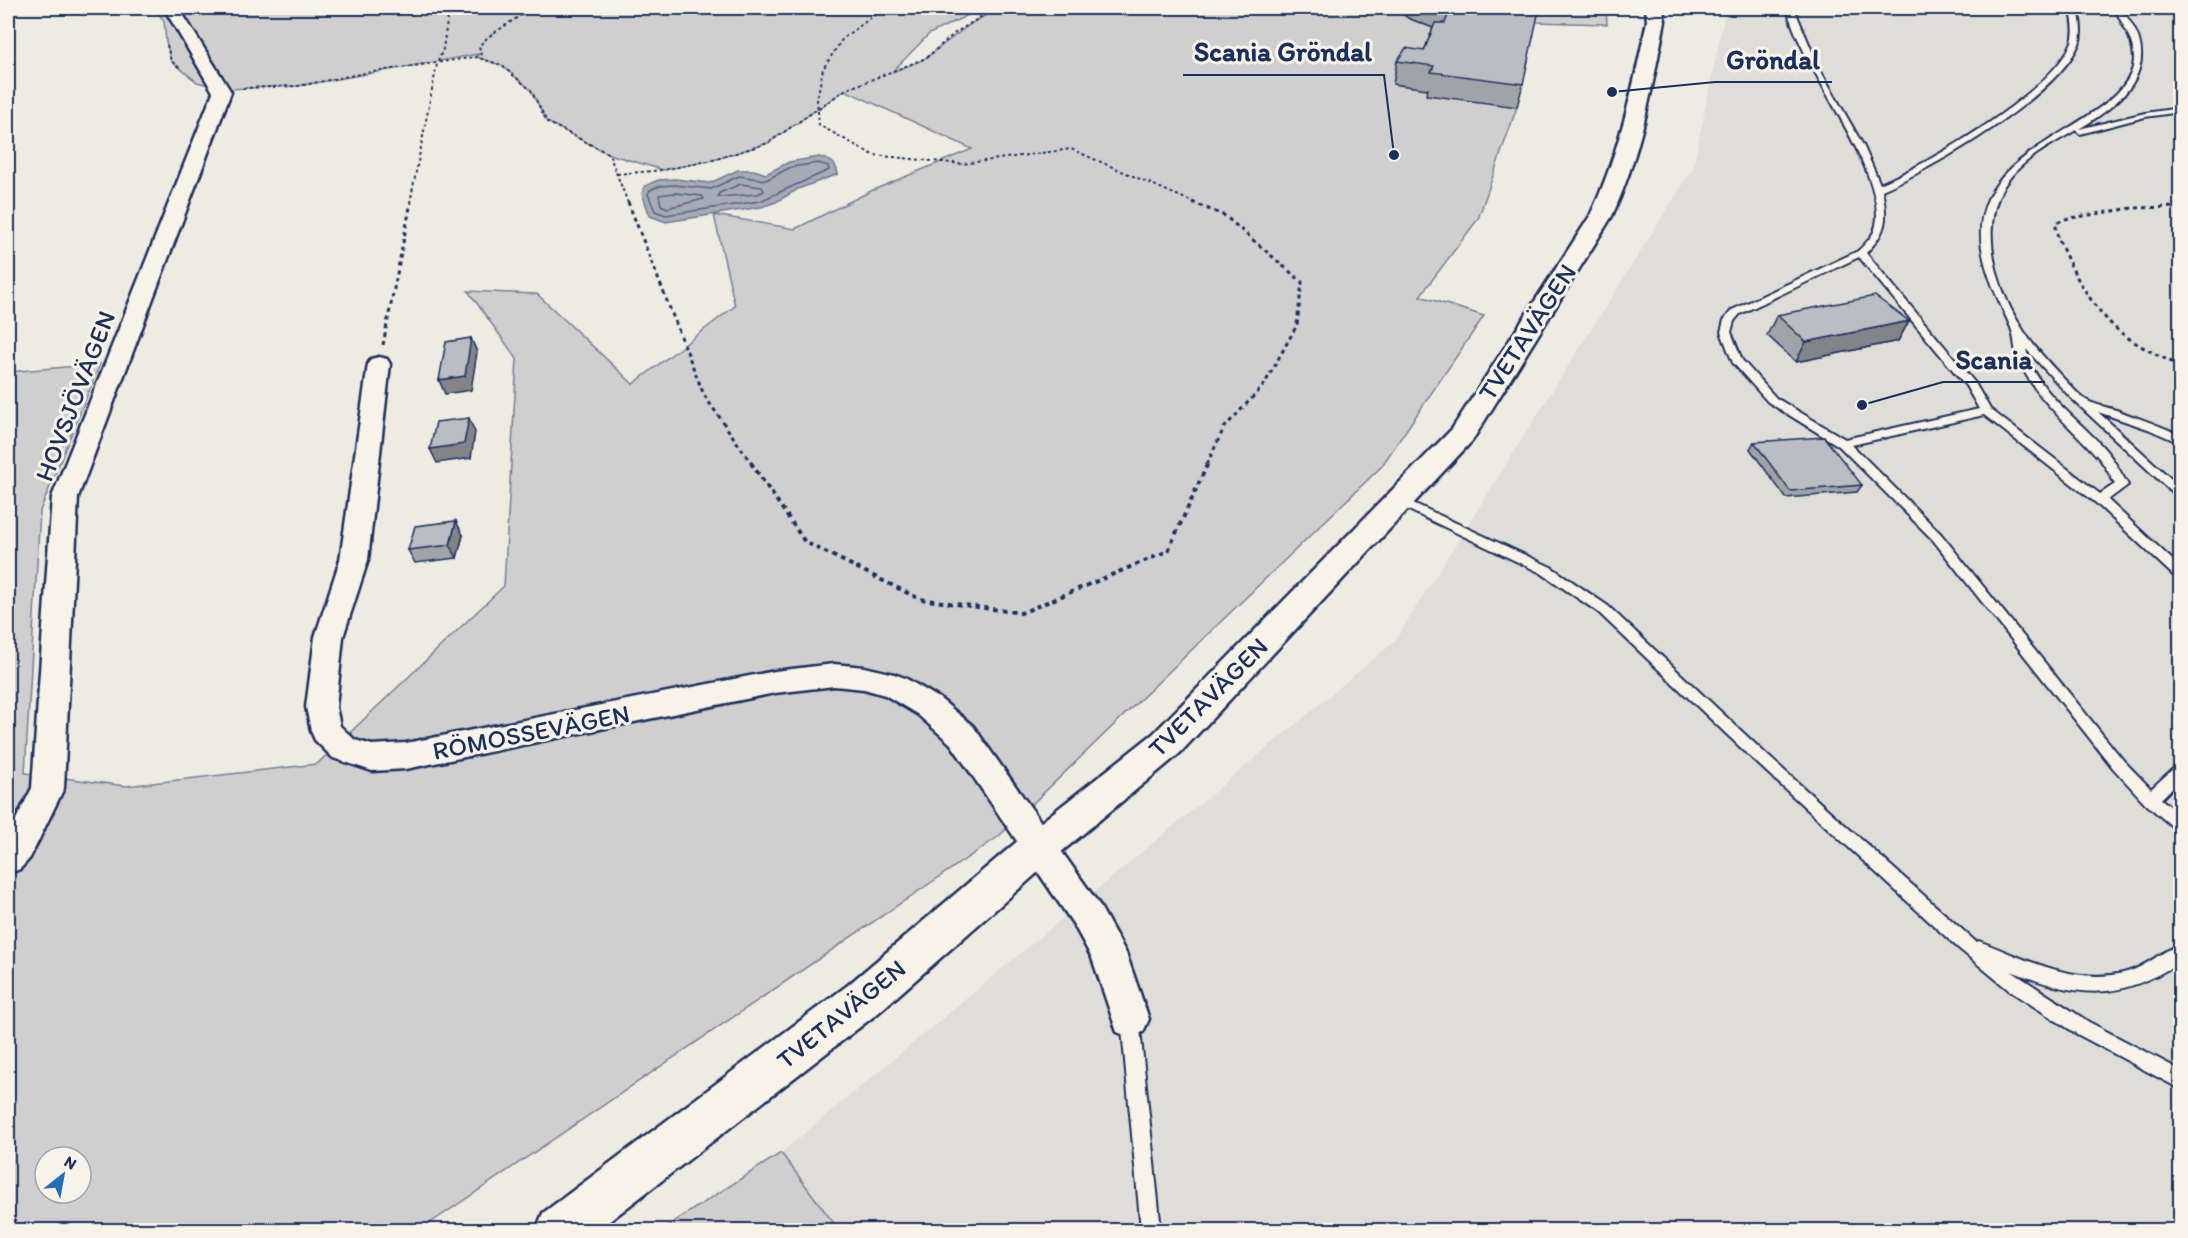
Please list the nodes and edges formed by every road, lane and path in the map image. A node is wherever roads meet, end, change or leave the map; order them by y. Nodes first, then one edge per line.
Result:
1 (172, 8) edge
2 (449, 8) edge
3 (532, 8) edge
4 (922, 8) edge
5 (1004, 8) edge
6 (1654, 8) edge
7 (1790, 8) edge
8 (2074, 8) edge
9 (2118, 8) edge
10 (2167, 8) edge
11 (2181, 14) edge
12 (166, 41) dead end
13 (477, 57) junction
14 (220, 88) junction
15 (818, 110) junction
16 (2181, 110) edge
17 (2068, 134) junction
18 (617, 174) junction
19 (1877, 189) junction
20 (2181, 207) edge
21 (1861, 253) junction
22 (2016, 328) junction
23 (379, 364) joint
24 (2181, 366) edge
25 (2084, 403) junction
26 (1986, 411) junction
27 (2181, 439) edge
28 (1843, 443) junction
29 (2178, 490) edge
30 (2100, 500) junction
31 (1398, 501) junction
32 (2181, 574) edge
33 (2181, 771) edge
34 (2151, 799) junction
35 (2181, 823) edge
36 (1040, 846) junction
37 (8, 859) edge
38 (1963, 942) junction
39 (2181, 953) edge
40 (1130, 1019) joint
41 (2181, 1080) edge
42 (560, 1230) edge
43 (1151, 1230) edge

1 - 14 street
2 - 23 path
3 - 13 path
4 - 15 path
5 - 15 path
6 - 31 main road, TVETAVÄGEN
7 - 19 lane
8 - 19 lane
9 - 17 lane
10 - 11 lane
12 - 14 path
13 - 14 path
13 - 18 path
14 - 37 street, HOVSJÖVÄGEN
15 - 18 path
15 - 18 path
16 - 17 lane
17 - 22 lane
19 - 21 lane
20 - 24 path
21 - 26 lane
21 - 28 lane
22 - 25 lane
22 - 30 lane
23 - 36 street, RÖMOSSEVÄGEN
25 - 27 lane
25 - 29 lane
26 - 28 lane
26 - 30 lane
28 - 34 lane
30 - 32 lane
31 - 36 main road, TVETAVÄGEN
31 - 38 lane
33 - 34 lane
34 - 35 lane
36 - 40 street, RÖMOSSEVÄGEN
36 - 42 main road, TVETAVÄGEN
38 - 39 lane
38 - 41 lane
40 - 43 lane

